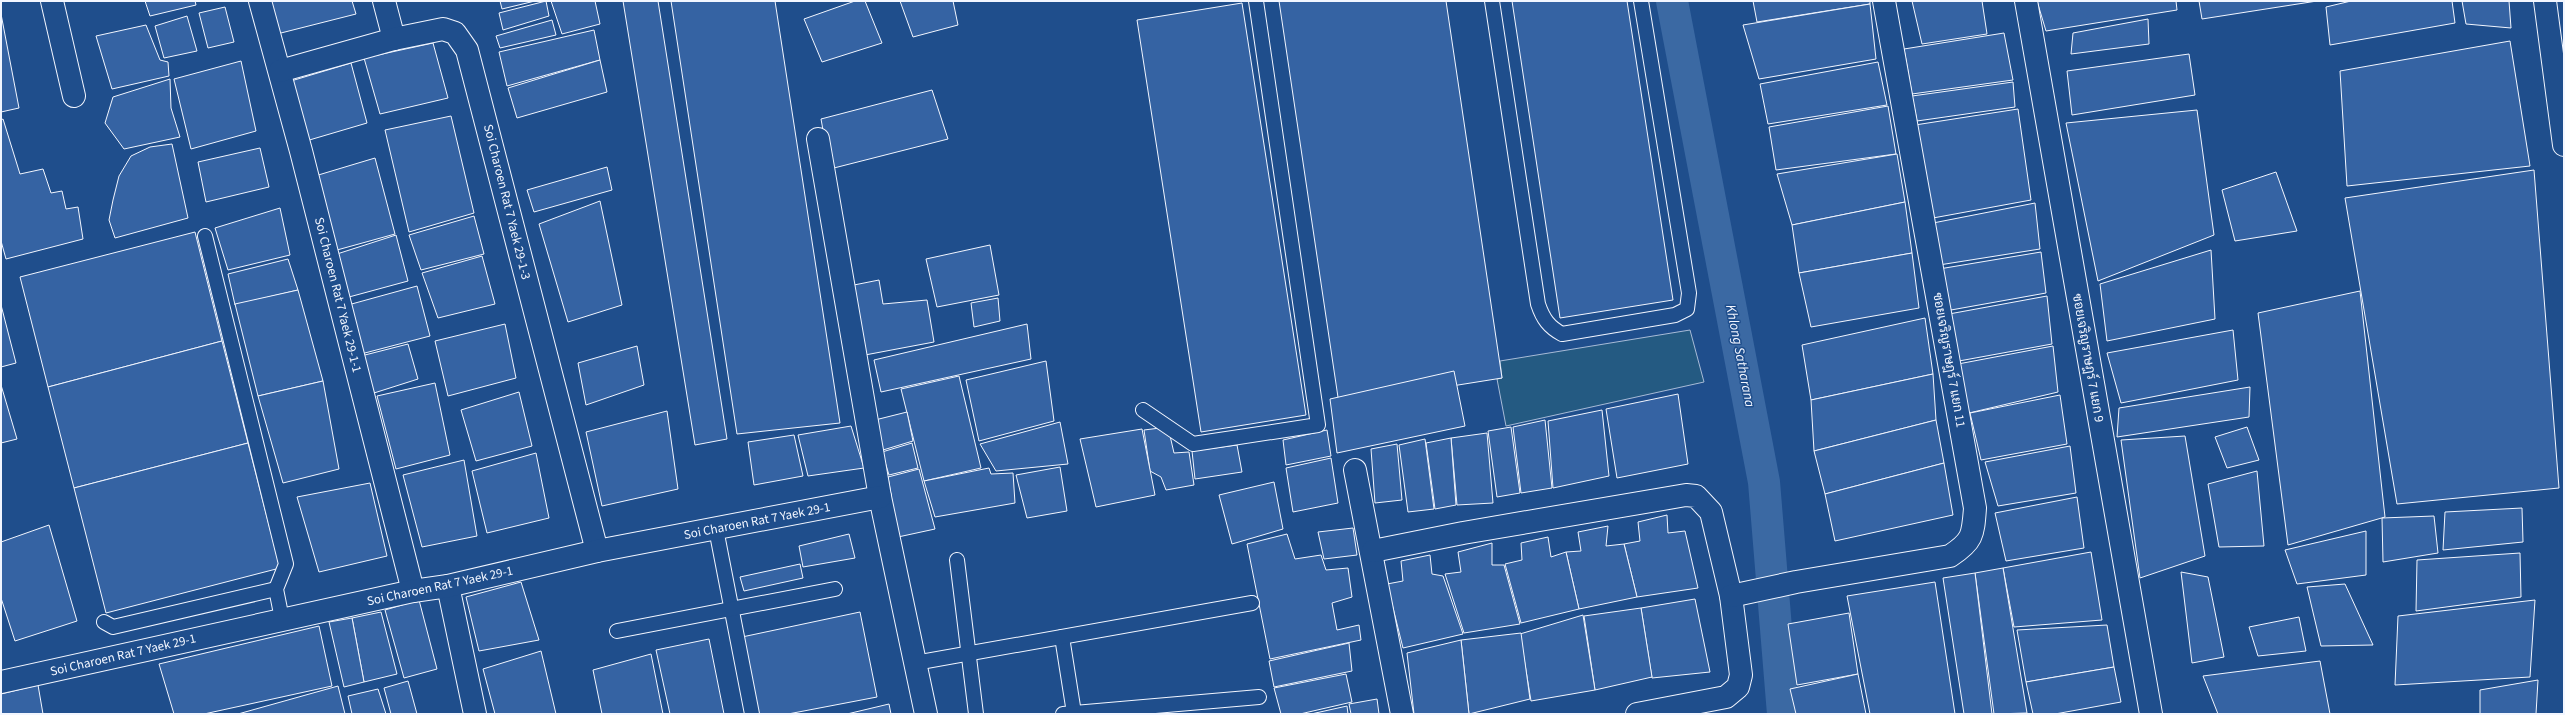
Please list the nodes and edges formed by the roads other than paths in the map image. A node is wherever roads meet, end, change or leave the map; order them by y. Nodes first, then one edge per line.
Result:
1 (52, 1) edge
2 (260, 1) edge
3 (384, 1) edge
4 (1256, 1) edge
5 (1492, 1) edge
6 (1641, 1) edge
7 (1884, 1) edge
8 (2026, 1) edge
9 (2545, 1) edge
10 (394, 39) junction
11 (280, 71) junction
12 (74, 96) dead end
13 (818, 139) dead end
14 (2564, 145) edge
15 (205, 236) dead end
16 (1143, 410) dead end
17 (1355, 470) dead end
18 (880, 497) junction
19 (716, 529) junction
20 (597, 551) junction
21 (1372, 551) junction
22 (957, 560) dead end
23 (448, 586) junction
24 (276, 589) junction
25 (835, 589) dead end
26 (413, 591) junction
27 (1740, 594) junction
28 (1252, 603) dead end
29 (730, 610) junction
30 (282, 619) junction
31 (104, 622) dead end
32 (617, 631) dead end
33 (1062, 637) junction
34 (968, 654) junction
35 (916, 663) junction
36 (1, 682) edge
37 (1259, 697) dead end
38 (1069, 713) edge
39 (475, 714) edge
40 (752, 714) edge
41 (926, 714) edge
42 (976, 714) edge
43 (1402, 714) edge
44 (1637, 714) edge
45 (2152, 714) edge

1 - 12 street
2 - 11 street, Soi Charoen Rat 7 Yaek 29-1-1
3 - 10 street
4 - 16 lane
5 - 6 lane
7 - 27 street, ซอยเจริญราษฎร์ 7 แยก 11
8 - 45 street, ซอยเจริญราษฎร์ 7 แยก 9
9 - 14 street
10 - 11 street, Soi Charoen Rat 7 Yaek 29-1-3
10 - 20 street, Soi Charoen Rat 7 Yaek 29-1-3
11 - 26 street, Soi Charoen Rat 7 Yaek 29-1-1
13 - 18 street
15 - 24 lane
17 - 21 street
18 - 19 street, Soi Charoen Rat 7 Yaek 29-1
18 - 35 street
19 - 20 street, Soi Charoen Rat 7 Yaek 29-1
19 - 29 lane
20 - 23 street, Soi Charoen Rat 7 Yaek 29-1
21 - 27 street
21 - 43 street
22 - 34 lane
23 - 26 street, Soi Charoen Rat 7 Yaek 29-1
23 - 39 street
24 - 30 lane
24 - 31 lane
25 - 29 lane
26 - 30 street, Soi Charoen Rat 7 Yaek 29-1
27 - 44 street
28 - 33 lane
29 - 32 lane
29 - 40 lane
30 - 36 street, Soi Charoen Rat 7 Yaek 29-1
33 - 34 lane
33 - 38 lane
34 - 35 lane
34 - 42 lane
35 - 41 street
37 - 38 lane

